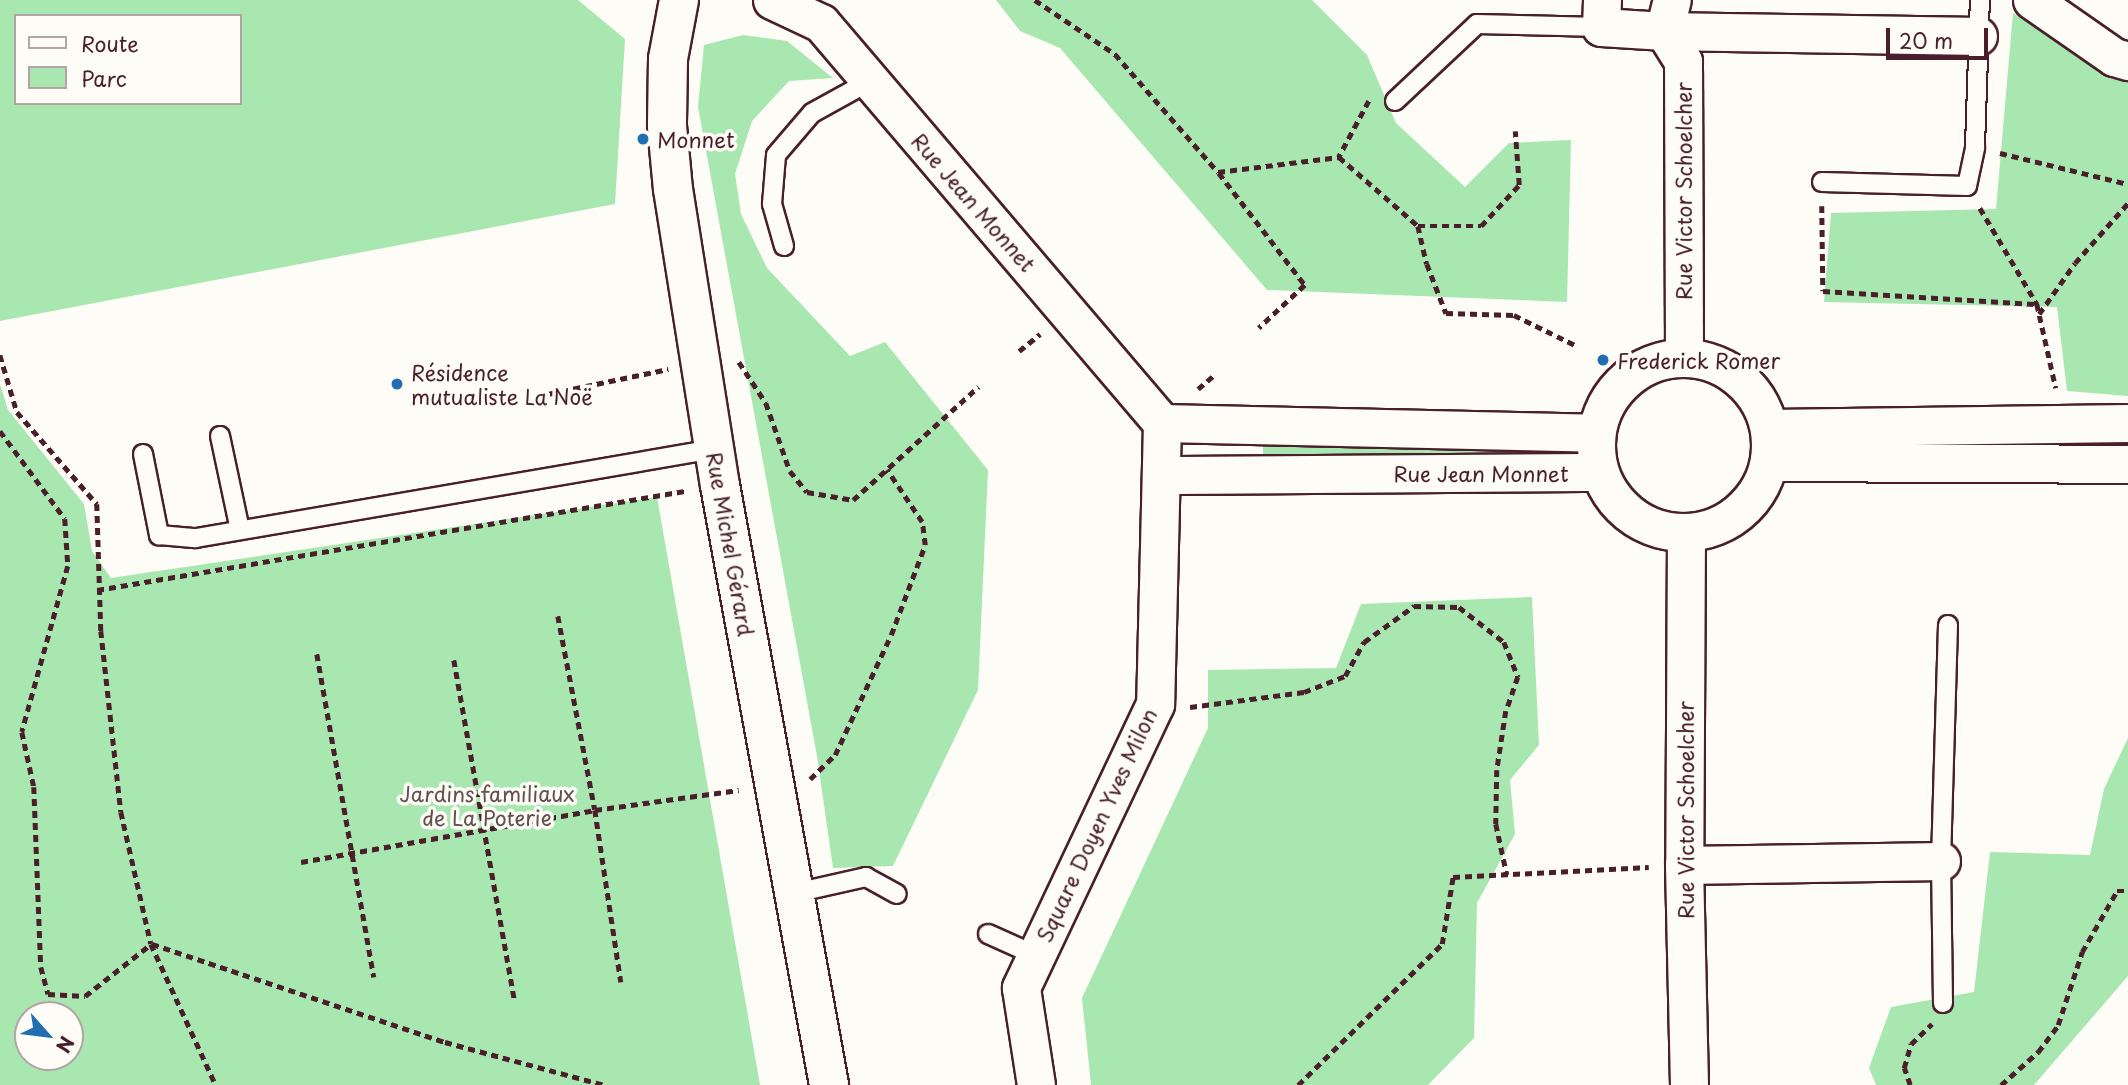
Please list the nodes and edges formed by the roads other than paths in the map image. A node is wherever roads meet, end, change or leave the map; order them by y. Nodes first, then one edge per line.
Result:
1 (679, 0) edge
2 (772, 0) edge
3 (1980, 0) edge
4 (2032, 0) edge
5 (1602, 14) edge
6 (1668, 16) edge
7 (1978, 36) junction
8 (2128, 61) edge
9 (870, 81) junction
10 (1395, 101) road end
11 (1822, 182) road end
12 (783, 246) dead end
13 (1684, 357) junction
14 (2128, 423) edge
15 (1162, 424) junction
16 (1595, 433) junction
17 (220, 436) dead end
18 (1770, 445) junction
19 (143, 454) dead end
20 (2128, 464) edge
21 (717, 467) junction
22 (1599, 472) junction
23 (1162, 475) junction
24 (240, 530) junction
25 (1686, 534) junction
26 (1948, 625) dead end
27 (1941, 861) junction
28 (1684, 865) junction
29 (795, 893) junction
30 (897, 894) dead end
31 (988, 934) dead end
32 (1035, 955) junction
33 (1943, 1003) road end
34 (829, 1085) edge
35 (1036, 1085) edge
36 (1689, 1085) edge

1 - 21 street, Rue Michel Gérard
2 - 9 street, Rue Jean Monnet
3 - 7 lane
4 - 8 street
5 - 6 street
5 - 10 lane
6 - 7 street
6 - 13 street, Rue Victor Schoelcher
7 - 11 lane
9 - 12 lane
9 - 15 street, Rue Jean Monnet
13 - 16 street, Rue Jean Monnet
13 - 18 street, Rue Jean Monnet
14 - 18 street
15 - 16 street, Rue Jean Monnet
15 - 23 street
16 - 22 street, Rue Jean Monnet
17 - 24 lane
18 - 20 street
18 - 25 street, Rue Jean Monnet
19 - 24 lane
21 - 24 lane
21 - 29 street, Rue Michel Gérard
22 - 23 street, Rue Jean Monnet
22 - 25 street, Rue Jean Monnet
23 - 32 street, Square Doyen Yves Milon
25 - 28 street, Rue Victor Schoelcher
26 - 27 lane
27 - 28 street
27 - 33 lane
28 - 36 street, Rue Victor Schoelcher
29 - 30 lane
29 - 34 street, Rue Michel Gérard
31 - 32 lane
32 - 35 street, Square Doyen Yves Milon

